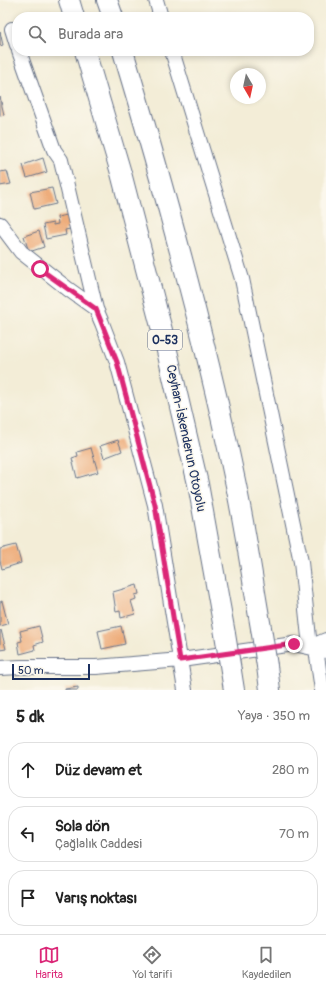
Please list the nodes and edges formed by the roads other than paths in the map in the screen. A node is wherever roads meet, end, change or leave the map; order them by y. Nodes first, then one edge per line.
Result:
1 (69, 0) edge
2 (107, 0) edge
3 (156, 0) edge
4 (73, 12) edge
5 (111, 12) edge
6 (160, 12) edge
7 (21, 56) edge
8 (86, 56) edge
9 (124, 56) edge
10 (174, 56) edge
11 (0, 224) edge
12 (96, 309) junction
13 (320, 647) edge
14 (180, 660) junction
15 (0, 668) edge
16 (232, 680) edge
17 (184, 690) edge
18 (270, 690) edge
19 (322, 690) edge

1 - 4 highway
2 - 5 highway
3 - 6 street
7 - 12 street
8 - 16 highway, Ceyhan-İskenderun Otoyolu / O-53, bridge
9 - 18 highway, O-53, bridge
10 - 13 street
11 - 12 street
12 - 14 street
13 - 14 street
13 - 19 street
14 - 15 street
14 - 17 street

